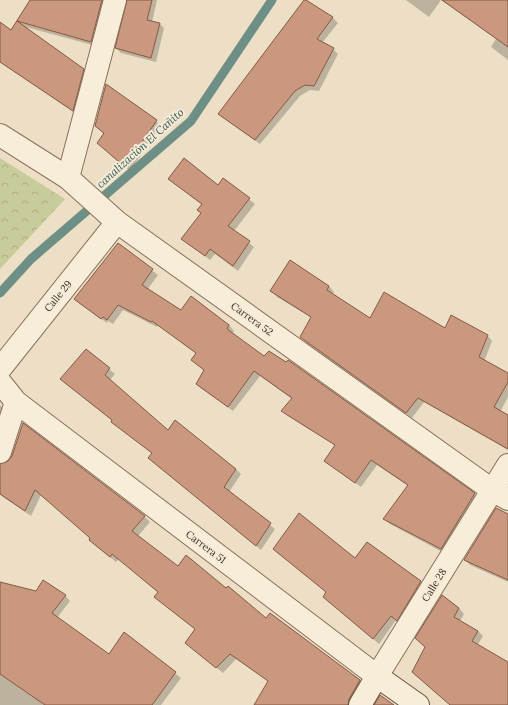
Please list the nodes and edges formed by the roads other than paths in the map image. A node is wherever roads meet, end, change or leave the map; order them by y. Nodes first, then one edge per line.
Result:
1 (115, 0) edge
2 (0, 135) edge
3 (68, 178) junction
4 (110, 216) junction
5 (0, 369) edge
6 (0, 382) edge
7 (16, 402) junction
8 (0, 452) edge
9 (508, 465) edge
10 (500, 494) edge
11 (377, 676) junction
12 (360, 705) edge
13 (418, 705) edge

1 - 3 street
2 - 3 street, Carrera 52
3 - 4 street, Carrera 52
4 - 5 street, Calle 29
4 - 10 street, Carrera 52
6 - 7 street, Carrera 51
7 - 8 street
7 - 11 street, Carrera 51
9 - 10 street, Calle 28
10 - 11 street, Calle 28
11 - 12 street, Calle 28
11 - 13 street, Carrera 51

